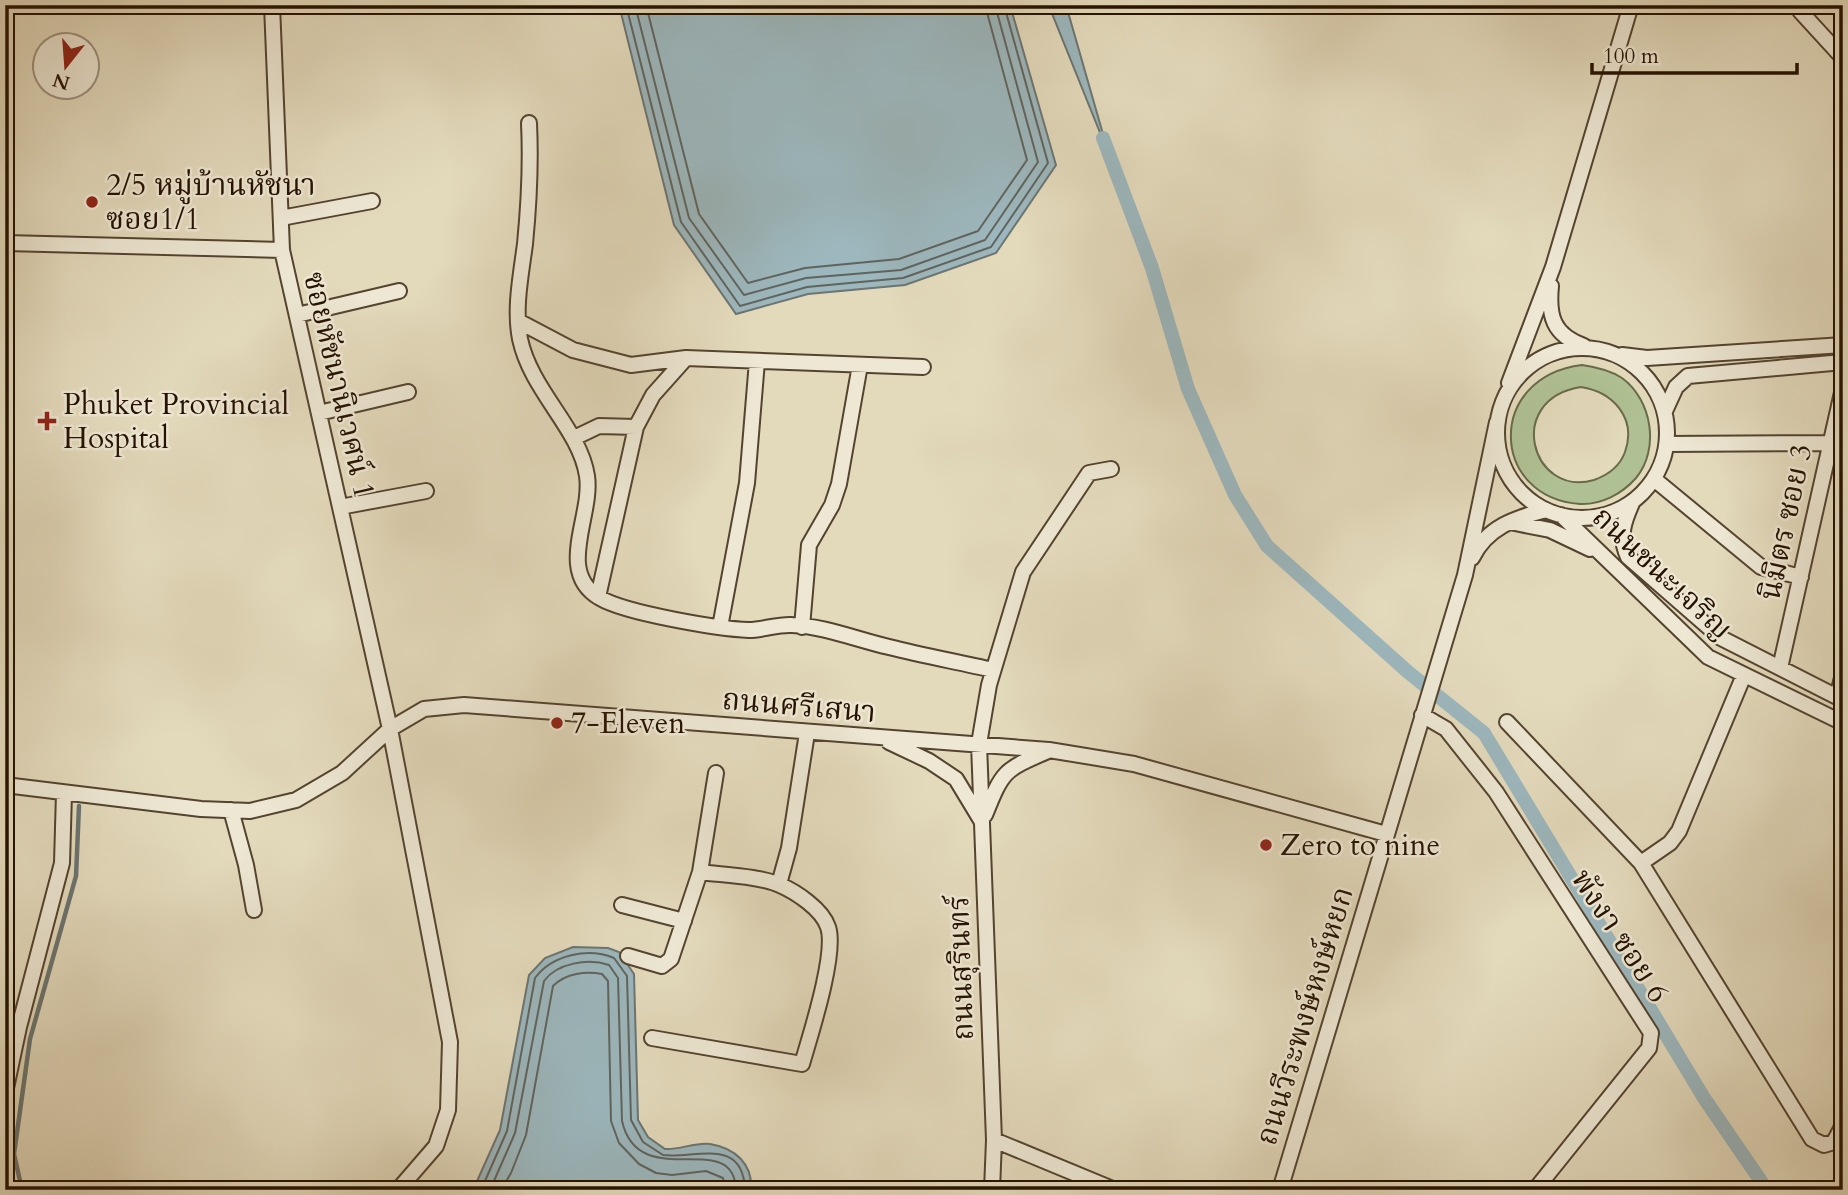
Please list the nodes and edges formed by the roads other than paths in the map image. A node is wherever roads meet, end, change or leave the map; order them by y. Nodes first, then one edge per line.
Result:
1 (272, 5) edge
2 (1631, 5) edge
3 (1800, 11) dead end
4 (1843, 58) edge
5 (529, 123) dead end
6 (372, 201) dead end
7 (281, 218) junction
8 (5, 243) edge
9 (282, 250) junction
10 (1553, 267) junction
11 (399, 291) dead end
12 (297, 315) junction
13 (518, 321) junction
14 (1843, 345) edge
15 (1589, 348) junction
16 (1617, 355) junction
17 (686, 358) junction
18 (757, 361) junction
19 (1843, 362) edge
20 (860, 365) junction
21 (923, 367) dead end
22 (1843, 388) edge
23 (408, 392) dead end
24 (1504, 398) junction
25 (1665, 411) junction
26 (319, 413) junction
27 (1497, 422) junction
28 (636, 428) junction
29 (574, 438) junction
30 (1667, 444) junction
31 (1837, 445) edge
32 (1111, 469) dead end
33 (1654, 479) junction
34 (425, 491) dead end
35 (1633, 501) junction
36 (340, 507) junction
37 (1546, 510) junction
38 (1561, 515) junction
39 (1508, 522) junction
40 (1603, 556) junction
41 (1465, 575) junction
42 (1801, 577) junction
43 (598, 597) junction
44 (720, 627) junction
45 (802, 627) junction
46 (1780, 668) junction
47 (993, 670) junction
48 (1843, 674) edge
49 (1744, 675) junction
50 (1840, 698) edge
51 (1424, 711) junction
52 (1507, 722) dead end
53 (1843, 723) edge
54 (390, 729) junction
55 (807, 733) junction
56 (883, 739) junction
57 (979, 744) junction
58 (1049, 750) junction
59 (716, 773) dead end
60 (5, 785) edge
61 (64, 793) junction
62 (231, 810) junction
63 (982, 823) junction
64 (1386, 834) junction
65 (1641, 863) junction
66 (700, 872) junction
67 (779, 884) junction
68 (622, 905) dead end
69 (254, 910) dead end
70 (684, 921) junction
71 (628, 956) dead end
72 (652, 1038) dead end
73 (5, 1093) edge
74 (1843, 1125) edge
75 (994, 1140) junction
76 (398, 1190) edge
77 (992, 1190) edge
78 (1115, 1190) edge
79 (1280, 1190) edge
80 (1535, 1190) edge

1 - 7 street, ซอยหัชนานิเวศน์ 1
2 - 10 street
3 - 4 street
5 - 13 street
6 - 7 street
7 - 9 street, ซอยหัชนานิเวศน์ 1
8 - 9 street
9 - 12 street, ซอยหัชนานิเวศน์ 1
10 - 15 street
10 - 24 street
11 - 12 street
12 - 26 street, ซอยหัชนานิเวศน์ 1
13 - 17 street
13 - 29 street
14 - 16 street
15 - 16 street
15 - 24 street
16 - 25 street
17 - 18 street
17 - 28 street
18 - 20 street
18 - 44 street
19 - 25 street
20 - 21 street
20 - 45 street
22 - 31 street, นิมิตร ซอย 3
23 - 26 street
24 - 27 street
25 - 30 street
26 - 36 street, ซอยหัชนานิเวศน์ 1
27 - 37 street
27 - 41 street, ถนนวีระพงษ์หงษ์หยก
28 - 29 street
28 - 43 street
29 - 43 street
30 - 31 street
30 - 33 street
31 - 42 street, นิมิตร ซอย 3
32 - 47 street, ถนนสุรินทร์
33 - 35 street
33 - 42 street
34 - 36 street
35 - 38 street
35 - 46 street, ถนนชนะเจริญ
36 - 54 street, ซอยหัชนานิเวศน์ 1
37 - 38 street
37 - 39 street, ถนนวีระพงษ์หงษ์หยก
38 - 40 street, ถนนชนะเจริญ
39 - 40 street
39 - 41 street, ถนนวีระพงษ์หงษ์หยก
40 - 49 street, ถนนชนะเจริญ
41 - 51 street, ถนนวีระพงษ์หงษ์หยก
42 - 46 street, นิมิตร ซอย 3
43 - 44 street
44 - 45 street
45 - 47 street
46 - 50 street, ถนนชนะเจริญ
47 - 57 street, ถนนสุรินทร์
48 - 50 street
49 - 53 street, ถนนชนะเจริญ
49 - 65 street
51 - 64 street, ถนนวีระพงษ์หงษ์หยก
51 - 80 street, พังงา ซอย 6
52 - 65 street
54 - 55 street, ถนนศรีเสนา
54 - 62 street, ถนนศรีเสนา
54 - 76 street
55 - 56 street, ถนนศรีเสนา
55 - 67 street
56 - 57 street, ถนนศรีเสนา
56 - 63 street
57 - 58 street, ถนนศรีเสนา
57 - 63 street, ถนนสุรินทร์
58 - 63 street
58 - 64 street, ถนนศรีเสนา
59 - 66 street
60 - 61 street, ถนนศรีเสนา
61 - 62 street, ถนนศรีเสนา
61 - 73 street
62 - 69 street
63 - 75 street, ถนนสุรินทร์
64 - 79 street, ถนนวีระพงษ์หงษ์หยก
65 - 74 street
66 - 67 street
66 - 70 street
67 - 72 street
68 - 70 street
70 - 71 street
75 - 77 street, ถนนสุรินทร์
75 - 78 street

